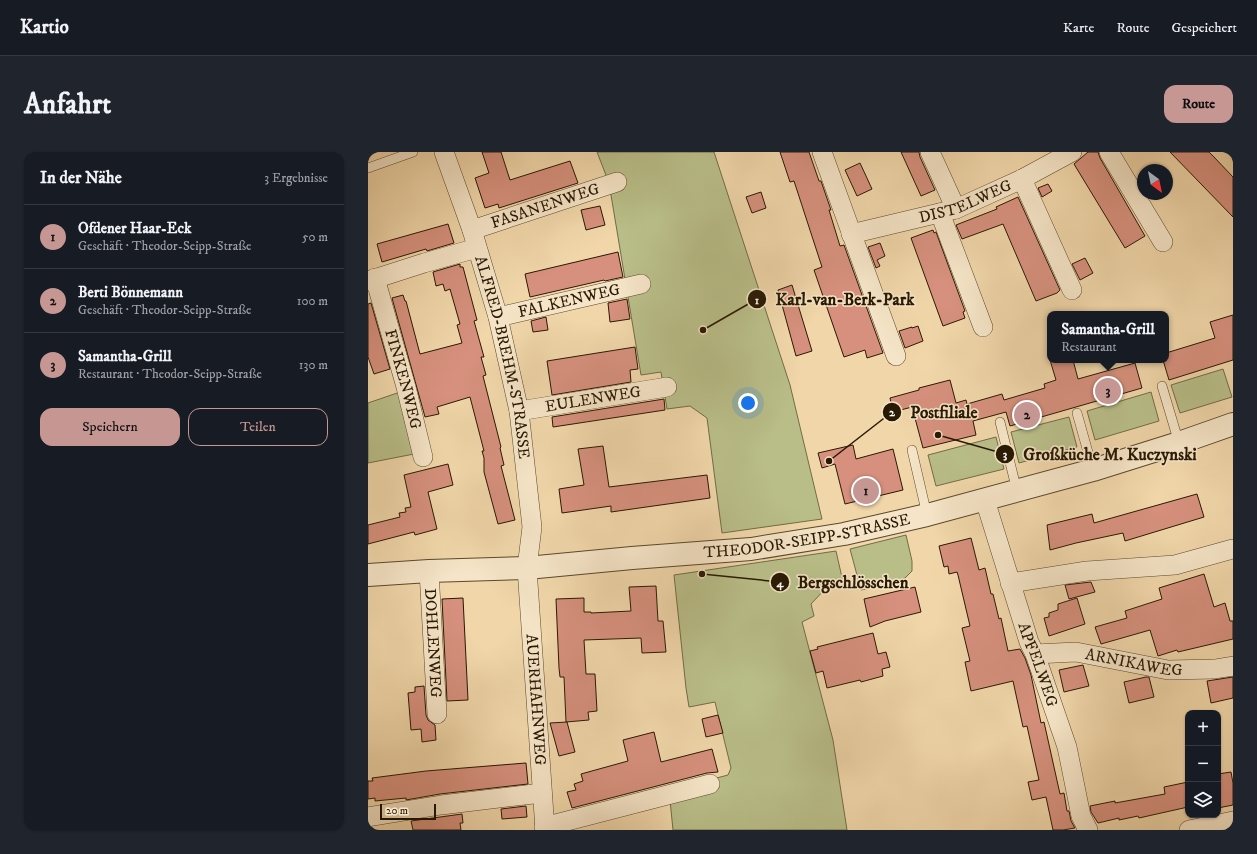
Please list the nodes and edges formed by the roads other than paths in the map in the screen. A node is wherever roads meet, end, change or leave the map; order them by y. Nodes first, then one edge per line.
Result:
1 (413, 152) edge
2 (444, 152) edge
3 (822, 152) edge
4 (930, 152) edge
5 (1109, 152) edge
6 (1060, 155) edge
7 (368, 168) edge
8 (1022, 179) junction
9 (617, 182) dead end
10 (948, 211) junction
11 (472, 230) junction
12 (851, 234) junction
13 (1163, 242) dead end
14 (478, 248) junction
15 (372, 279) edge
16 (641, 284) dead end
17 (1072, 290) dead end
18 (498, 317) junction
19 (983, 327) dead end
20 (896, 356) dead end
21 (1162, 386) dead end
22 (667, 387) dead end
23 (519, 411) junction
24 (1077, 413) dead end
25 (1000, 422) dead end
26 (1233, 424) edge
27 (1179, 443) junction
28 (912, 450) dead end
29 (423, 457) dead end
30 (1093, 470) junction
31 (1017, 491) junction
32 (985, 500) junction
33 (927, 515) junction
34 (1233, 548) edge
35 (527, 568) junction
36 (429, 571) junction
37 (368, 575) edge
38 (1010, 583) junction
39 (1032, 648) junction
40 (1233, 666) edge
41 (437, 714) dead end
42 (710, 784) dead end
43 (542, 793) junction
44 (368, 817) edge
45 (1233, 821) edge
46 (544, 828) edge
47 (1088, 830) edge
48 (1189, 830) edge

1 - 7 lane
2 - 11 street, ALFRED-BREHM-STRASSE
3 - 12 street
4 - 10 street
5 - 13 street
6 - 8 street, DISTELWEG
8 - 10 street, DISTELWEG
8 - 17 street
9 - 11 street, FASANENWEG
10 - 12 street, DISTELWEG
10 - 19 street
11 - 14 street, ALFRED-BREHM-STRASSE
12 - 20 street
14 - 15 street
14 - 18 street, ALFRED-BREHM-STRASSE
15 - 29 street, FINKENWEG
16 - 18 street, FALKENWEG
18 - 23 street, ALFRED-BREHM-STRASSE
21 - 27 lane
22 - 23 street, EULENWEG
23 - 35 street, ALFRED-BREHM-STRASSE
24 - 30 lane
25 - 31 lane
26 - 27 street, THEODOR-SEIPP-STRASSE
27 - 30 street, THEODOR-SEIPP-STRASSE
28 - 33 lane
30 - 31 street, THEODOR-SEIPP-STRASSE
31 - 32 street, THEODOR-SEIPP-STRASSE
32 - 33 street, THEODOR-SEIPP-STRASSE
32 - 38 street, APFELWEG
33 - 35 street, THEODOR-SEIPP-STRASSE
34 - 38 street
35 - 36 street, THEODOR-SEIPP-STRASSE
35 - 43 street, AUERHAHNWEG
36 - 37 street, THEODOR-SEIPP-STRASSE
36 - 41 street, DOHLENWEG
38 - 39 street, APFELWEG
39 - 40 street, ARNIKAWEG
39 - 47 street, APFELWEG
42 - 46 street
43 - 44 street
43 - 46 street, AUERHAHNWEG
45 - 48 street

